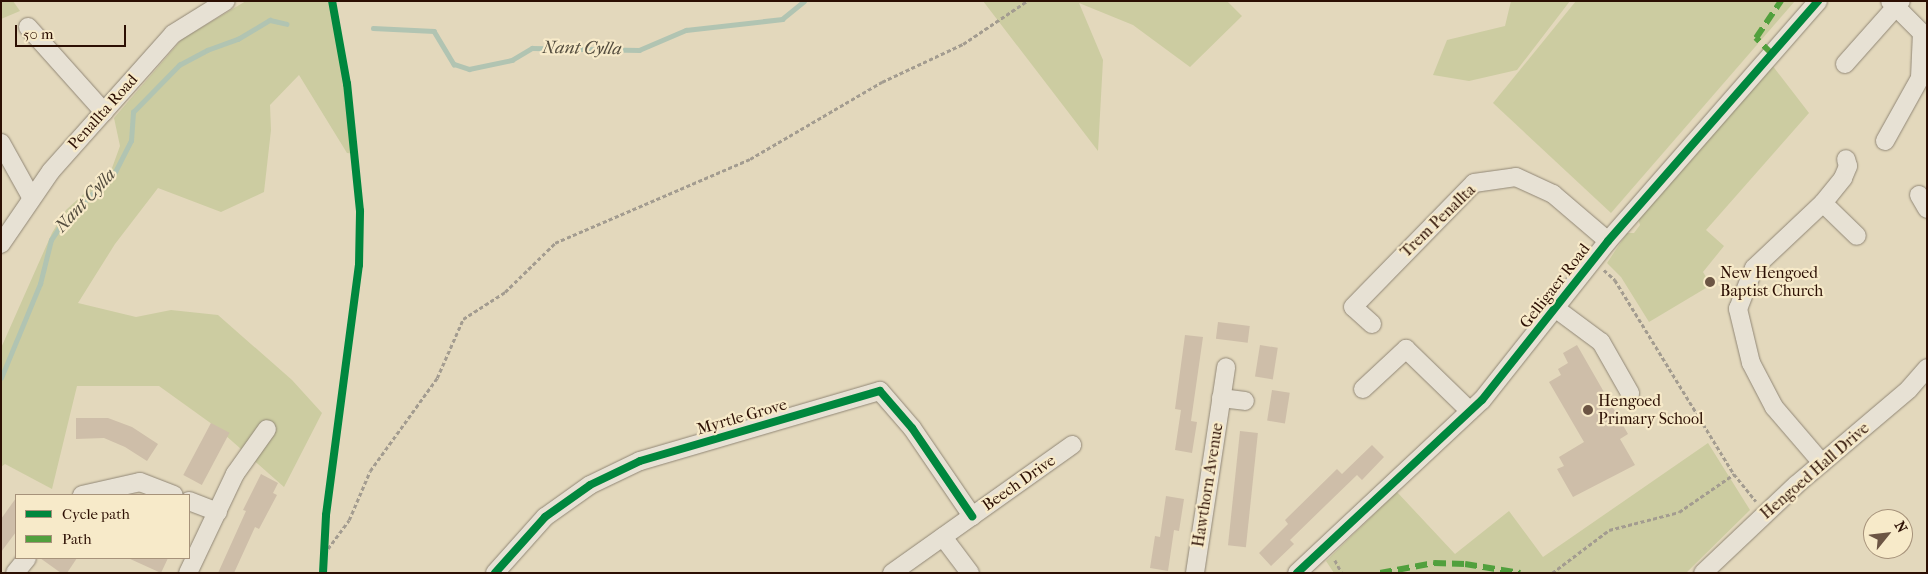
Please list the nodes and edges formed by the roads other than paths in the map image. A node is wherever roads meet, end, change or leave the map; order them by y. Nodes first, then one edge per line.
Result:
1 (226, 1) edge
2 (1818, 1) edge
3 (1896, 3) edge
4 (28, 27) dead end
5 (1845, 64) dead end
6 (104, 112) junction
7 (1885, 140) dead end
8 (1, 142) edge
9 (1846, 158) dead end
10 (31, 197) junction
11 (1823, 203) junction
12 (1857, 236) dead end
13 (1608, 241) junction
14 (1, 244) edge
15 (1555, 308) junction
16 (1372, 324) dead end
17 (1226, 367) dead end
18 (1927, 368) edge
19 (1363, 389) dead end
20 (1630, 394) dead end
21 (1221, 398) junction
22 (1245, 401) dead end
23 (1470, 411) junction
24 (267, 430) dead end
25 (1072, 445) dead end
26 (1822, 464) junction
27 (86, 494) edge
28 (171, 494) edge
29 (190, 501) edge
30 (218, 512) junction
31 (972, 516) junction
32 (943, 537) junction
33 (26, 559) edge
34 (15, 573) edge
35 (188, 573) edge
36 (495, 573) edge
37 (892, 573) edge
38 (970, 573) edge
39 (1195, 573) edge
40 (1298, 573) edge
41 (1703, 573) edge

1 - 6 street, Penallta Road
2 - 13 street, Gelligaer Road
3 - 5 street
3 - 7 street
4 - 6 street
6 - 10 street, Penallta Road
8 - 10 street
9 - 11 street
10 - 14 street, Penallta Road
11 - 12 street
11 - 26 street
13 - 15 street, Gelligaer Road
13 - 16 street, Trem Penallta
15 - 20 street
15 - 23 street, Gelligaer Road
17 - 21 street, Hawthorn Avenue
18 - 26 street, Hengoed Hall Drive
19 - 23 street
21 - 22 street
21 - 39 street, Hawthorn Avenue
23 - 40 street, Gelligaer Road
24 - 30 street
25 - 31 street, Beech Drive
26 - 41 street, Hengoed Hall Drive
27 - 28 street
29 - 30 street
30 - 35 street
31 - 32 street, Beech Drive
31 - 36 street, Myrtle Grove
32 - 37 street, Beech Drive
32 - 38 street
33 - 34 street

